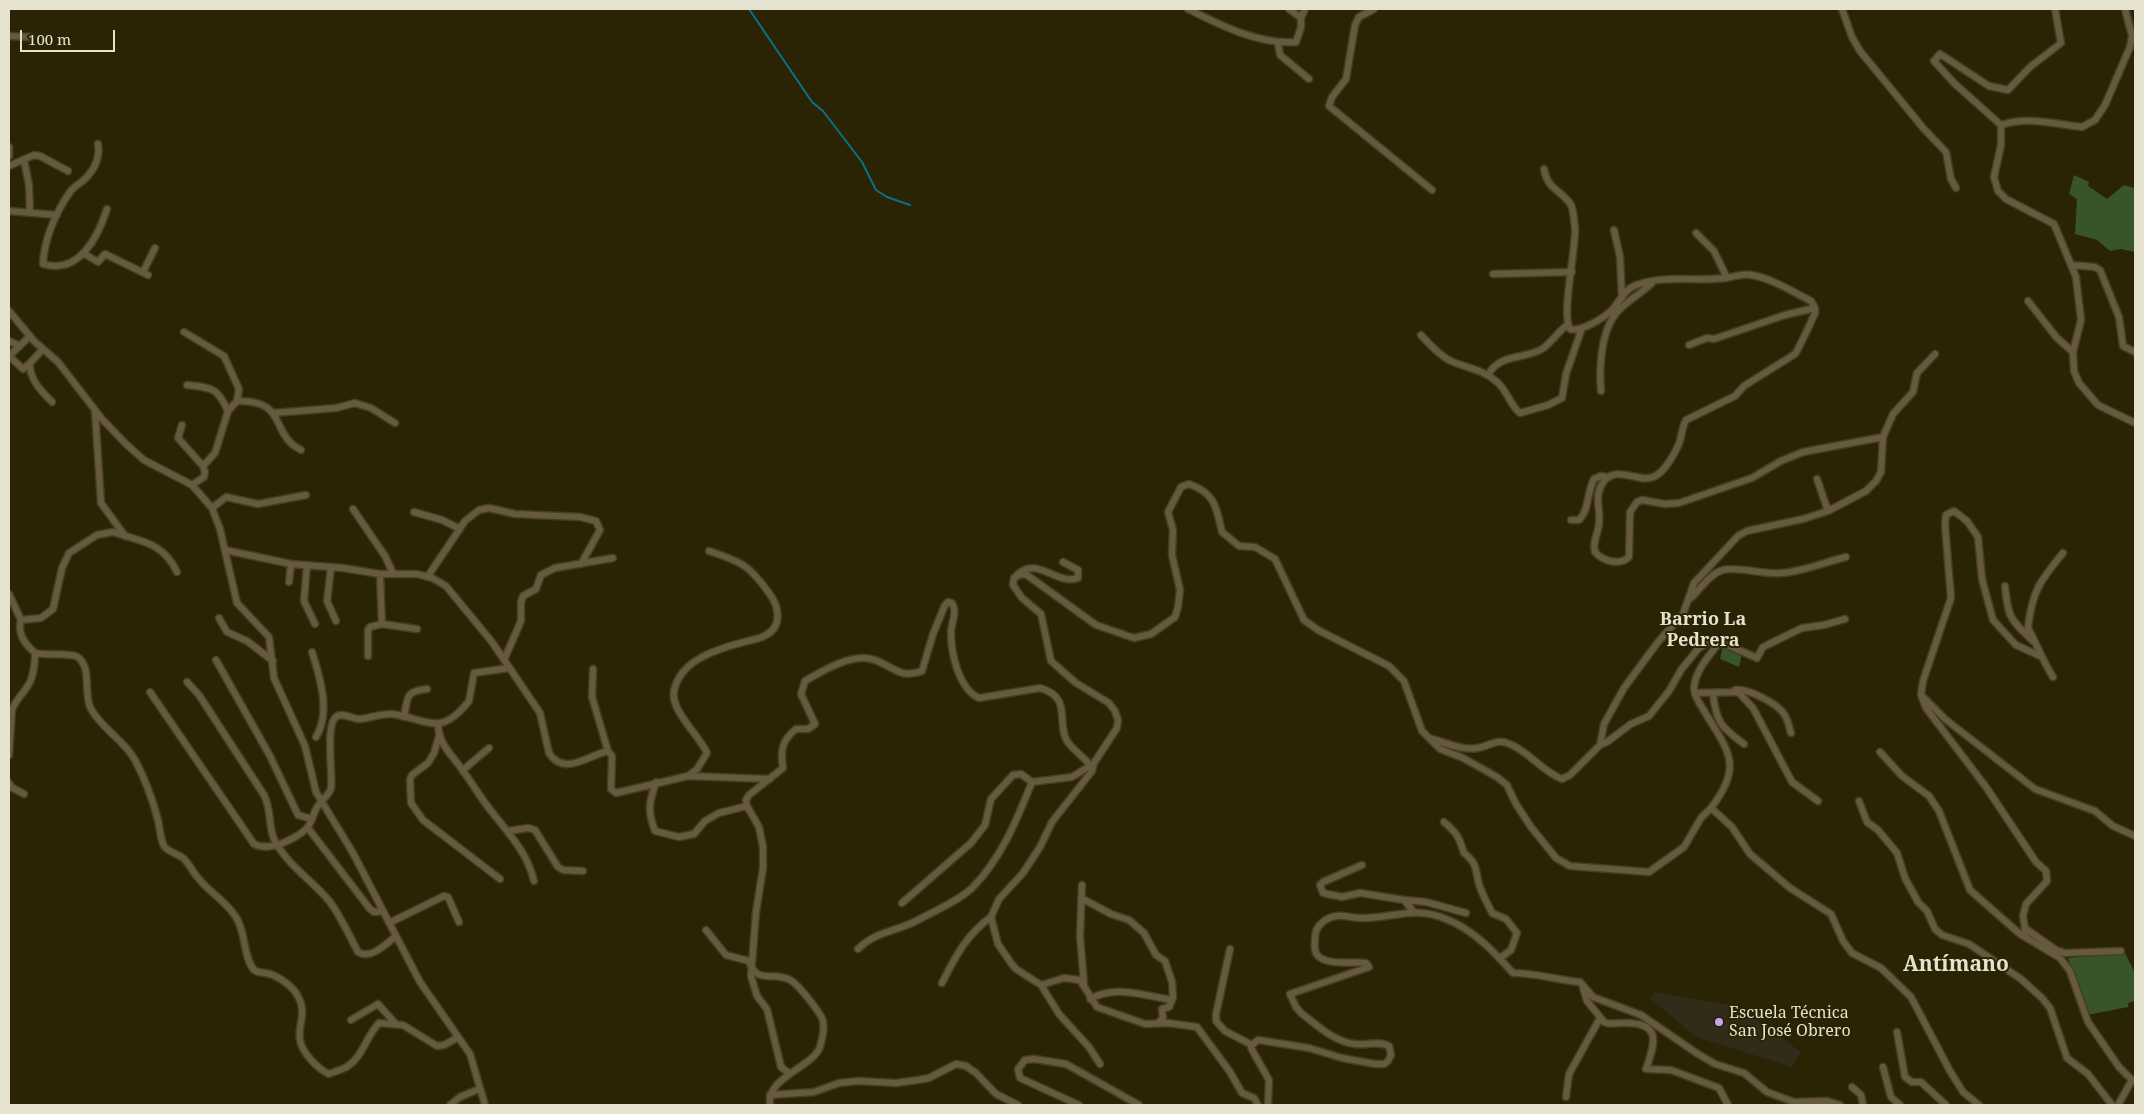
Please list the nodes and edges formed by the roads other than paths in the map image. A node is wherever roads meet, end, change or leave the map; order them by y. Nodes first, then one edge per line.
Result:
1 (1188, 9) edge
2 (1289, 9) edge
3 (1305, 9) edge
4 (1374, 9) edge
5 (1842, 9) edge
6 (2055, 9) edge
7 (2125, 9) edge
8 (1301, 18) junction
9 (9, 36) edge
10 (32, 37) dead end
11 (1278, 43) junction
12 (1309, 78) dead end
13 (2001, 125) junction
14 (98, 144) dead end
15 (9, 146) edge
16 (9, 156) edge
17 (24, 160) junction
18 (9, 166) edge
19 (1544, 169) dead end
20 (68, 171) dead end
21 (1956, 188) dead end
22 (1432, 190) dead end
23 (107, 209) dead end
24 (9, 211) edge
25 (30, 212) junction
26 (57, 215) junction
27 (1614, 230) dead end
28 (1696, 233) dead end
29 (156, 248) dead end
30 (83, 253) junction
31 (2071, 265) junction
32 (1572, 272) junction
33 (1493, 274) dead end
34 (1727, 278) junction
35 (1652, 282) junction
36 (1634, 286) junction
37 (1640, 295) junction
38 (1622, 298) junction
39 (2028, 301) dead end
40 (1815, 308) junction
41 (9, 311) edge
42 (1567, 325) junction
43 (1582, 328) junction
44 (184, 332) dead end
45 (1421, 335) dead end
46 (30, 336) junction
47 (9, 341) edge
48 (1689, 345) dead end
49 (20, 346) junction
50 (43, 349) junction
51 (2073, 352) junction
52 (2135, 352) edge
53 (1935, 354) dead end
54 (30, 363) junction
55 (1488, 375) junction
56 (187, 385) dead end
57 (1602, 391) dead end
58 (237, 401) junction
59 (52, 402) dead end
60 (95, 410) junction
61 (228, 411) junction
62 (274, 413) junction
63 (395, 423) dead end
64 (2135, 423) edge
65 (182, 425) dead end
66 (1883, 437) junction
67 (301, 450) dead end
68 (203, 466) junction
69 (1607, 478) junction
70 (1817, 479) dead end
71 (192, 485) junction
72 (306, 494) dead end
73 (212, 508) junction
74 (353, 509) dead end
75 (1828, 511) junction
76 (414, 512) dead end
77 (1571, 520) dead end
78 (460, 529) junction
79 (125, 536) junction
80 (226, 550) junction
81 (709, 551) dead end
82 (2063, 553) dead end
83 (1846, 557) dead end
84 (613, 558) dead end
85 (1063, 562) dead end
86 (291, 564) junction
87 (581, 564) junction
88 (307, 565) junction
89 (331, 567) junction
90 (177, 572) dead end
91 (380, 574) junction
92 (393, 574) junction
93 (428, 576) junction
94 (1014, 578) junction
95 (289, 582) dead end
96 (2005, 586) dead end
97 (9, 594) edge
98 (1688, 600) junction
99 (219, 618) dead end
100 (1845, 619) dead end
101 (21, 620) junction
102 (336, 621) dead end
103 (315, 624) dead end
104 (382, 624) junction
105 (417, 629) dead end
106 (1720, 642) junction
107 (2038, 646) junction
108 (312, 652) dead end
109 (35, 653) junction
110 (368, 656) dead end
111 (2040, 656) junction
112 (216, 660) dead end
113 (504, 660) junction
114 (273, 661) junction
115 (509, 668) junction
116 (593, 669) dead end
117 (2054, 677) dead end
118 (187, 682) dead end
119 (427, 689) dead end
120 (150, 692) dead end
121 (1729, 692) junction
122 (1694, 693) junction
123 (1714, 694) junction
124 (1921, 695) junction
125 (404, 717) junction
126 (438, 724) junction
127 (1791, 733) dead end
128 (316, 736) dead end
129 (439, 736) junction
130 (1428, 738) junction
131 (1744, 744) dead end
132 (1600, 745) junction
133 (490, 748) dead end
134 (608, 751) junction
135 (1880, 752) dead end
136 (9, 755) edge
137 (1092, 764) junction
138 (463, 770) junction
139 (688, 776) junction
140 (770, 779) junction
141 (656, 782) junction
142 (1032, 782) junction
143 (9, 783) edge
144 (24, 794) dead end
145 (1818, 801) dead end
146 (322, 802) junction
147 (1859, 802) dead end
148 (747, 806) junction
149 (1711, 808) junction
150 (312, 819) junction
151 (1444, 822) dead end
152 (308, 828) junction
153 (508, 831) junction
154 (2135, 836) edge
155 (278, 844) junction
156 (1362, 864) dead end
157 (583, 871) dead end
158 (500, 879) dead end
159 (534, 881) dead end
160 (1082, 885) dead end
161 (1081, 898) junction
162 (1404, 900) junction
163 (902, 903) dead end
164 (383, 911) junction
165 (1413, 911) junction
166 (1466, 913) dead end
167 (991, 916) junction
168 (459, 922) dead end
169 (389, 923) junction
170 (706, 930) dead end
171 (2026, 933) junction
172 (396, 936) junction
173 (858, 949) dead end
174 (1230, 949) dead end
175 (2121, 951) dead end
176 (1500, 958) junction
177 (752, 970) junction
178 (1580, 982) junction
179 (942, 984) dead end
180 (1041, 985) junction
181 (1085, 988) junction
182 (1090, 1000) junction
183 (1171, 1000) junction
184 (1600, 1018) junction
185 (351, 1020) dead end
186 (395, 1023) junction
187 (1158, 1023) junction
188 (1897, 1032) dead end
189 (458, 1038) junction
190 (1252, 1045) junction
191 (1100, 1064) dead end
192 (1883, 1067) dead end
193 (789, 1073) junction
194 (1852, 1087) dead end
195 (479, 1089) junction
196 (770, 1095) junction
197 (1000, 1097) junction
198 (1566, 1097) dead end
199 (450, 1105) edge
200 (485, 1105) edge
201 (770, 1105) edge
202 (996, 1105) edge
203 (1018, 1105) edge
204 (1079, 1105) edge
205 (1139, 1105) edge
206 (1258, 1105) edge
207 (1268, 1105) edge
208 (1728, 1105) edge
209 (1840, 1105) edge
210 (1863, 1105) edge
211 (1900, 1105) edge
212 (1946, 1105) edge
213 (1979, 1105) edge
214 (2112, 1105) edge
215 (2118, 1105) edge

1 - 11 street
2 - 8 street
3 - 8 street
4 - 22 street
5 - 21 street
6 - 13 street
7 - 13 street
8 - 11 street
9 - 10 street
11 - 12 street
13 - 31 street
14 - 26 street
15 - 16 street
17 - 18 street
17 - 20 street
17 - 25 street
19 - 32 street
23 - 30 street
24 - 25 street
25 - 26 street
26 - 30 street
27 - 38 street
28 - 34 street
29 - 30 street
31 - 51 street
31 - 52 street
32 - 33 street
32 - 42 street
34 - 35 street
34 - 40 street
35 - 36 street
35 - 37 street
36 - 37 street
36 - 38 street
37 - 57 street
38 - 43 street
39 - 51 street
40 - 48 street
40 - 69 street
41 - 46 street
42 - 43 street
42 - 55 street
43 - 55 street
44 - 58 street
45 - 55 street
46 - 49 street
46 - 50 street
47 - 49 street
49 - 54 street
50 - 54 street
50 - 60 street
51 - 64 street
53 - 66 street
54 - 59 street
56 - 61 street
58 - 61 street
58 - 62 street
60 - 71 street
60 - 79 street
61 - 68 street
62 - 63 street
62 - 67 street
65 - 68 street
66 - 69 street
66 - 75 street
68 - 71 street
69 - 77 street
70 - 75 street
71 - 73 street
72 - 73 street
73 - 80 street
74 - 92 street
75 - 98 street
76 - 78 street
78 - 87 street
78 - 93 street
79 - 90 street
79 - 101 street
80 - 86 street
80 - 114 street
81 - 139 street
82 - 107 street
83 - 98 street
84 - 87 street
85 - 94 street
86 - 88 street
86 - 95 street
87 - 113 street
88 - 89 street
88 - 103 street
89 - 91 street
89 - 102 street
91 - 92 street
91 - 104 street
92 - 93 street
93 - 113 street
94 - 130 street
94 - 137 street
96 - 107 street
97 - 101 street
98 - 132 street
99 - 114 street
100 - 106 street
101 - 109 street
104 - 105 street
104 - 110 street
106 - 122 street
106 - 132 street
107 - 111 street
108 - 128 street
109 - 136 street
109 - 186 street
111 - 117 street
111 - 124 street
112 - 150 street
113 - 115 street
114 - 146 street
115 - 126 street
115 - 134 street
116 - 134 street
118 - 155 street
119 - 125 street
120 - 155 street
121 - 123 street
121 - 127 street
121 - 145 street
122 - 123 street
122 - 149 street
123 - 131 street
124 - 154 street
124 - 171 street
125 - 126 street
125 - 146 street
126 - 129 street
129 - 138 street
129 - 158 street
130 - 132 street
130 - 149 street
133 - 138 street
134 - 141 street
135 - 171 street
137 - 140 street
137 - 142 street
137 - 167 street
138 - 153 street
139 - 140 street
139 - 141 street
140 - 148 street
141 - 148 street
142 - 163 street
142 - 173 street
143 - 144 street
146 - 150 street
146 - 164 street
147 - 214 street
148 - 177 street
149 - 213 street
150 - 152 street
151 - 176 street
152 - 155 street
152 - 164 street
153 - 157 street
153 - 159 street
155 - 172 street
156 - 162 street
160 - 161 street
161 - 181 street
161 - 183 street
162 - 165 street
162 - 166 street
164 - 169 street
165 - 176 street
165 - 190 street
167 - 179 street
167 - 180 street
168 - 169 street
169 - 172 street
170 - 177 street
171 - 175 street
171 - 215 street
172 - 189 street
174 - 190 street
176 - 178 street
177 - 193 street
177 - 193 street
178 - 184 street
178 - 209 street
180 - 181 street
180 - 191 street
181 - 182 street
182 - 183 street
182 - 187 street
183 - 187 street
184 - 198 street
184 - 208 street
185 - 186 street
186 - 189 street
187 - 206 street
188 - 212 street
189 - 195 street
190 - 207 street
192 - 211 street
193 - 196 street
194 - 210 street
195 - 199 street
195 - 200 street
196 - 197 street
196 - 201 street
197 - 202 street
197 - 203 street
204 - 205 street

